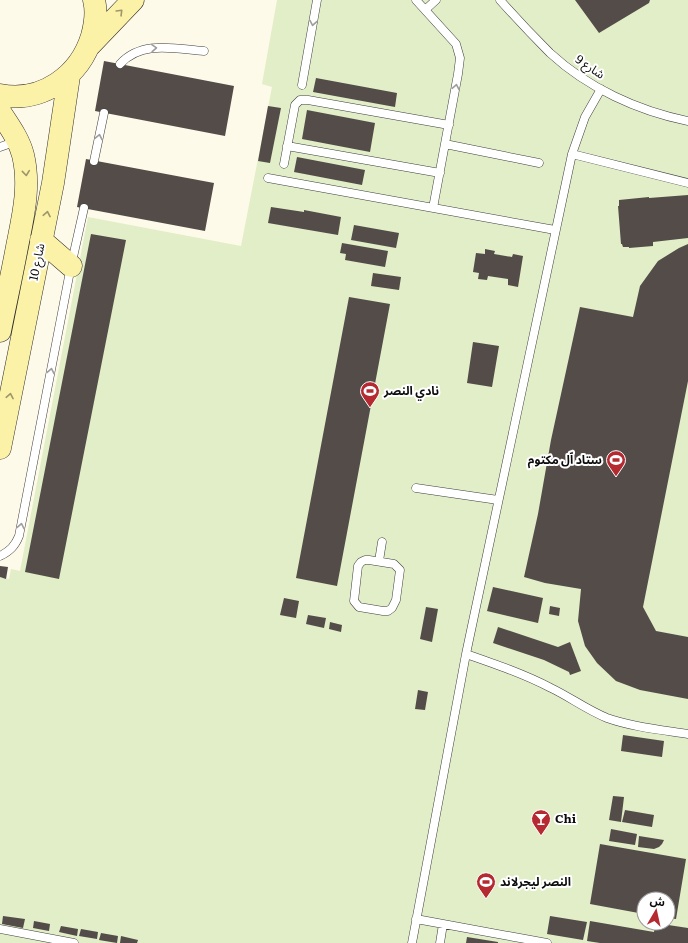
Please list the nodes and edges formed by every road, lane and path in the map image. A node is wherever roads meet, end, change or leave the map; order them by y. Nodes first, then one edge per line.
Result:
1 (94, 0) edge
2 (133, 0) edge
3 (317, 0) edge
4 (416, 0) edge
5 (436, 0) edge
6 (500, 0) edge
7 (425, 10) junction
8 (89, 46) junction
9 (204, 51) dead end
10 (120, 64) dead end
11 (69, 76) junction
12 (302, 85) dead end
13 (601, 89) junction
14 (0, 95) edge
15 (0, 112) edge
16 (104, 113) dead end
17 (688, 121) edge
18 (449, 125) junction
19 (9, 144) edge
20 (445, 144) junction
21 (288, 146) junction
22 (572, 154) junction
23 (94, 161) dead end
24 (539, 163) dead end
25 (284, 164) dead end
26 (440, 173) junction
27 (268, 178) dead end
28 (688, 183) edge
29 (84, 208) dead end
30 (433, 208) junction
31 (555, 230) junction
32 (41, 240) junction
33 (71, 266) junction
34 (0, 331) edge
35 (0, 448) edge
36 (416, 488) dead end
37 (498, 500) junction
38 (382, 542) dead end
39 (0, 556) edge
40 (380, 561) junction
41 (466, 654) junction
42 (688, 734) edge
43 (416, 919) junction
44 (443, 924) junction
45 (0, 929) edge
46 (74, 943) edge
47 (412, 943) edge
48 (440, 943) edge
49 (547, 943) edge

1 - 8 main road
8 -> 2 main road
3 -> 12 lane
4 - 7 lane
5 - 7 lane
6 - 13 lane, شارع 9
18 -> 7 lane
8 - 11 main road
10 -> 9 lane
11 - 14 main road
32 -> 11 main road, شارع 10
13 - 17 lane, شارع 9
13 - 22 lane
15 - 19 main road, شارع 10
23 -> 16 lane
18 - 20 lane
18 - 21 lane
19 -> 34 main road, شارع 10
20 - 24 lane
20 - 26 lane
21 - 25 lane
21 - 26 lane
22 - 28 lane
22 - 31 lane
26 - 30 lane
27 - 30 lane
29 - 33 lane
30 - 31 lane
31 - 37 lane
32 - 33 main road
35 -> 32 main road, شارع 10
39 -> 33 lane
36 - 37 lane
37 - 41 lane
38 - 40 lane
40 - 40 lane
41 - 42 lane
41 - 43 lane
43 - 44 lane
43 - 47 lane
44 - 48 lane
44 - 49 lane
45 - 46 lane

